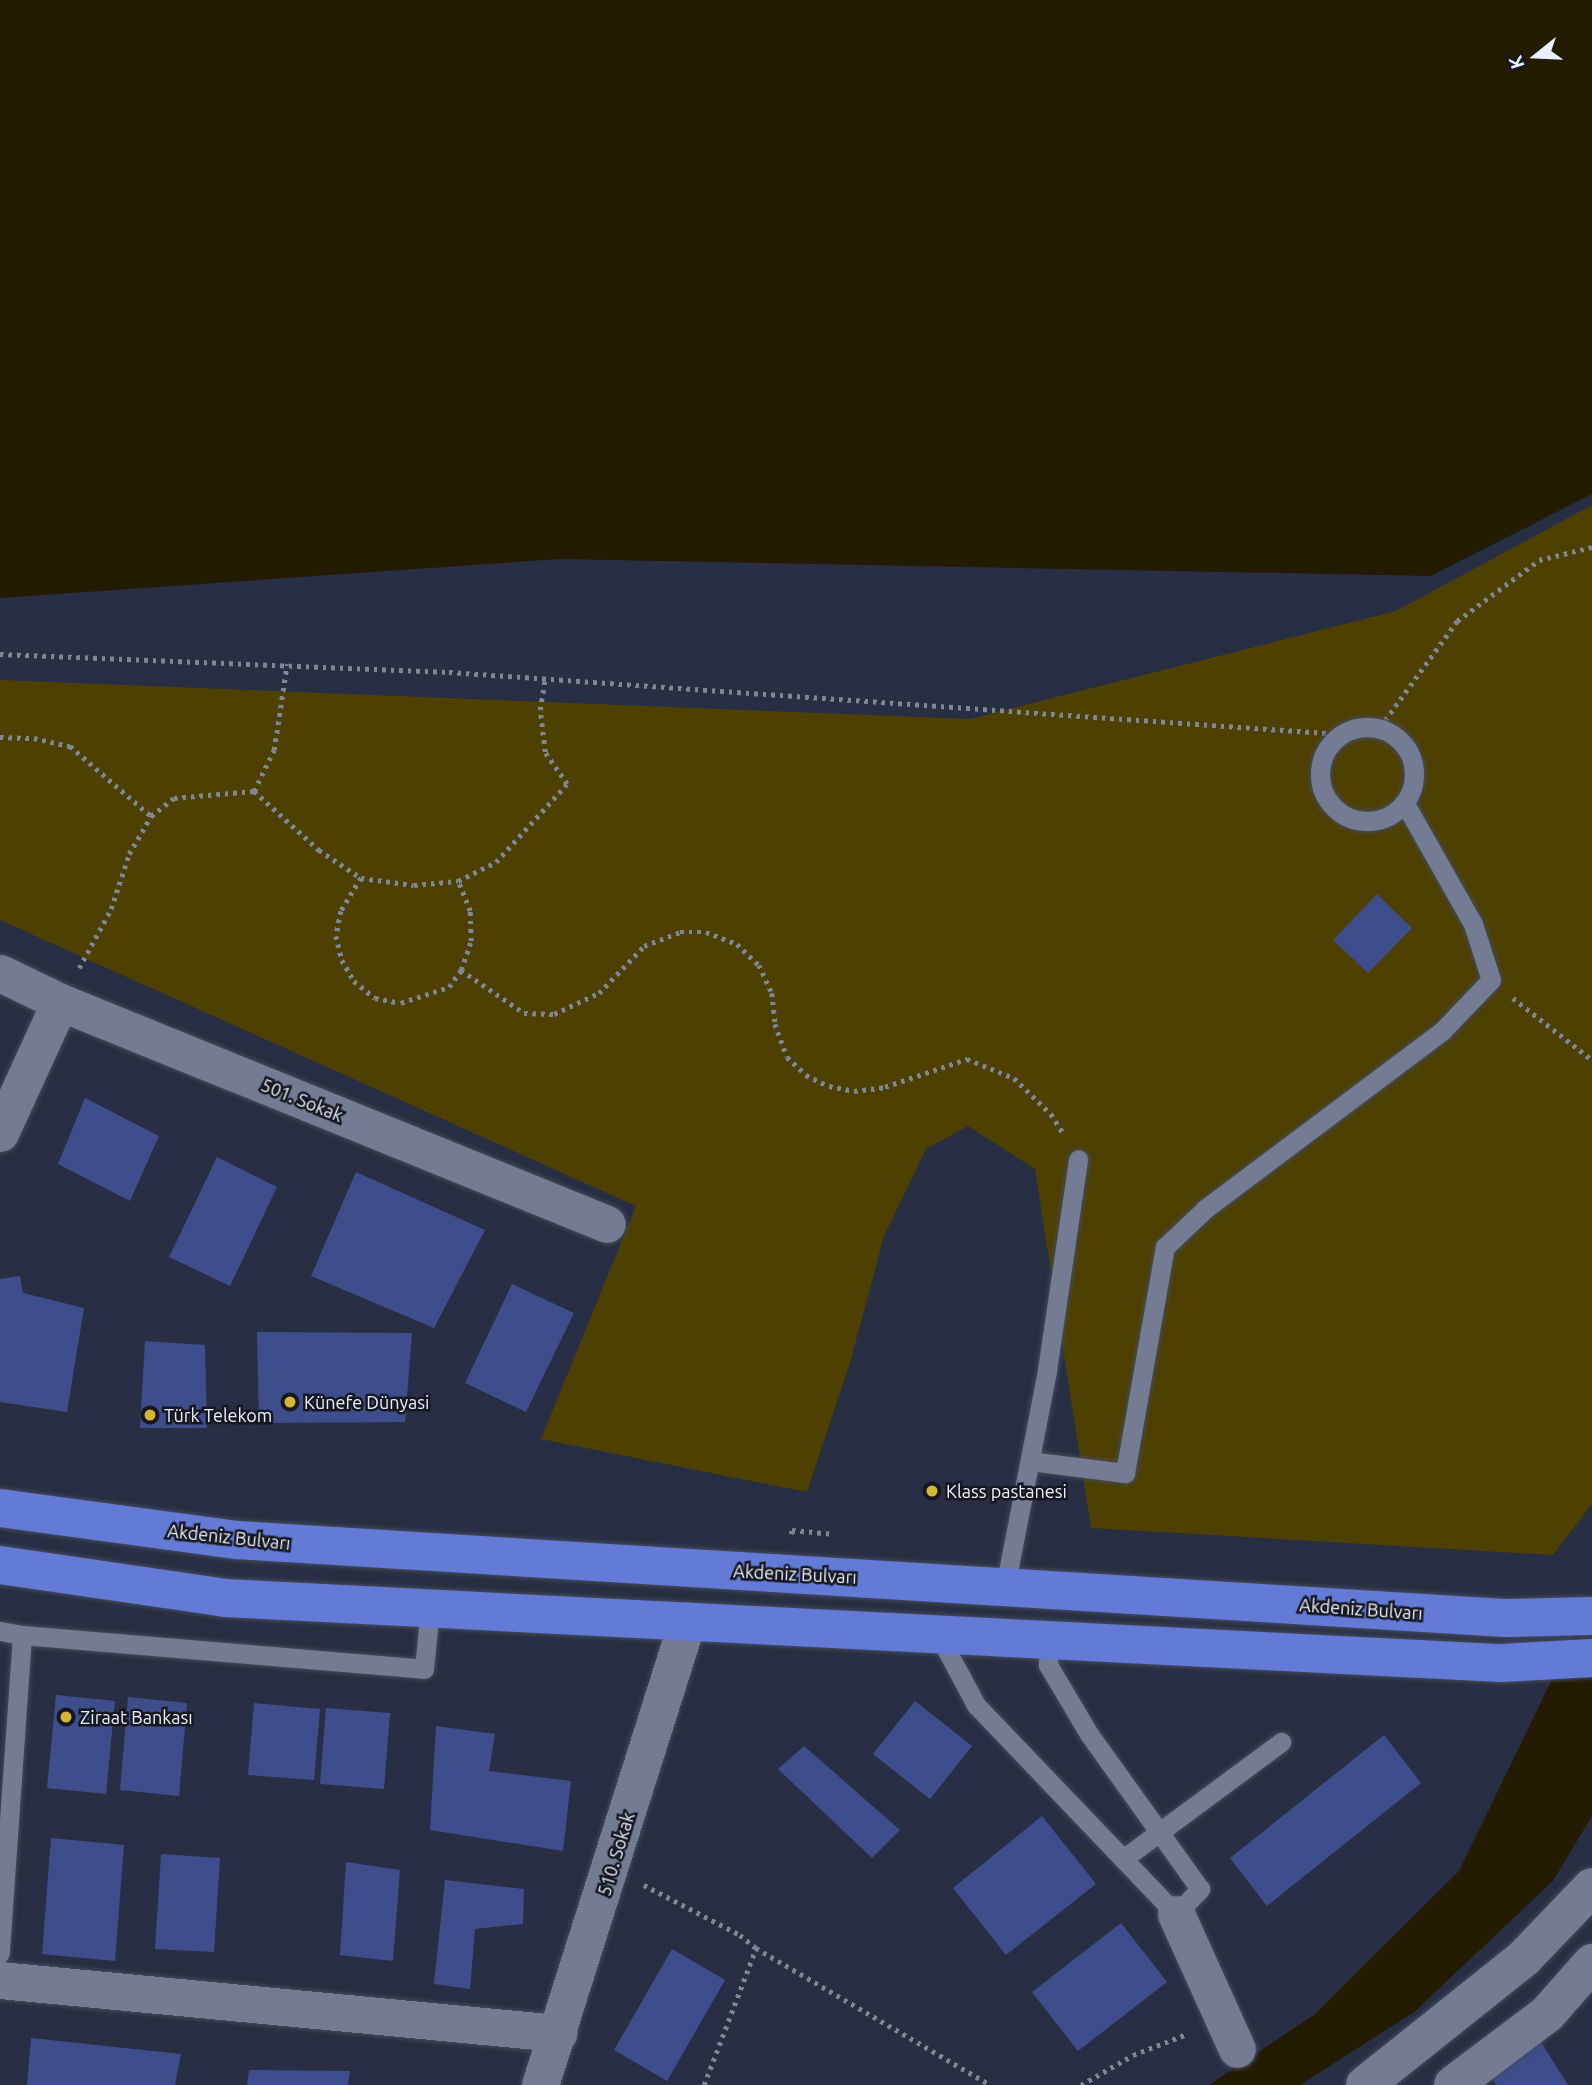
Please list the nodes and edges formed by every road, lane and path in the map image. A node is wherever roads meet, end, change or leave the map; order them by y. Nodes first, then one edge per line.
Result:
1 (1592, 547) edge
2 (0, 654) edge
3 (287, 664) junction
4 (545, 678) junction
5 (1380, 727) junction
6 (1341, 733) junction
7 (0, 737) edge
8 (254, 791) junction
9 (1405, 804) junction
10 (151, 816) junction
11 (361, 878) junction
12 (458, 881) junction
13 (461, 970) junction
14 (0, 973) edge
15 (1491, 980) junction
16 (60, 1002) junction
17 (1592, 1060) edge
18 (0, 1133) edge
19 (1078, 1159) joint
20 (607, 1224) dead end
21 (1030, 1461) junction
22 (0, 1508) edge
23 (0, 1565) edge
24 (1005, 1587) junction
25 (430, 1608) junction
26 (1592, 1616) edge
27 (687, 1621) junction
28 (0, 1631) edge
29 (938, 1634) junction
30 (23, 1635) junction
31 (1049, 1640) junction
32 (1592, 1658) edge
33 (1281, 1742) dead end
34 (1159, 1832) junction
35 (1123, 1859) junction
36 (612, 1868) junction
37 (1592, 1887) edge
38 (1176, 1914) junction
39 (756, 1948) junction
40 (0, 1953) edge
41 (1592, 1963) edge
42 (0, 1980) edge
43 (558, 2033) junction
44 (1237, 2049) joint
45 (540, 2085) edge
46 (704, 2085) edge
47 (990, 2085) edge
48 (1081, 2085) edge
49 (1365, 2085) edge
50 (1453, 2085) edge

1 - 5 path
2 - 3 path
3 - 4 path
3 - 8 path
4 - 6 path
4 - 12 path
5 - 6 lane
5 - 9 lane
6 - 9 lane
7 - 10 path
8 - 10 path
8 - 11 path
9 - 15 lane
10 - 16 path
11 - 12 path
11 - 13 path
12 - 13 path
13 - 19 path
14 - 16 street, 501. Sokak
15 - 17 path
15 - 21 lane
16 - 18 street
16 - 20 street, 501. Sokak
19 - 21 lane
21 - 24 lane
22 - 24 highway, Akdeniz Bulvarı
23 - 25 highway
24 - 26 highway, Akdeniz Bulvarı
25 - 27 highway
25 - 30 lane
27 - 29 highway
27 - 36 street, 510. Sokak
28 - 30 lane
29 - 31 highway
29 - 35 lane
30 - 40 lane
31 - 32 highway
31 - 34 lane
33 - 34 lane
34 - 35 lane
34 - 38 lane
35 - 38 lane
36 - 39 path
36 - 43 street, 510. Sokak
37 - 49 street
38 - 44 street
39 - 46 path
39 - 47 path
41 - 50 street
42 - 43 street
43 - 45 street, 510. Sokak
44 - 48 path

